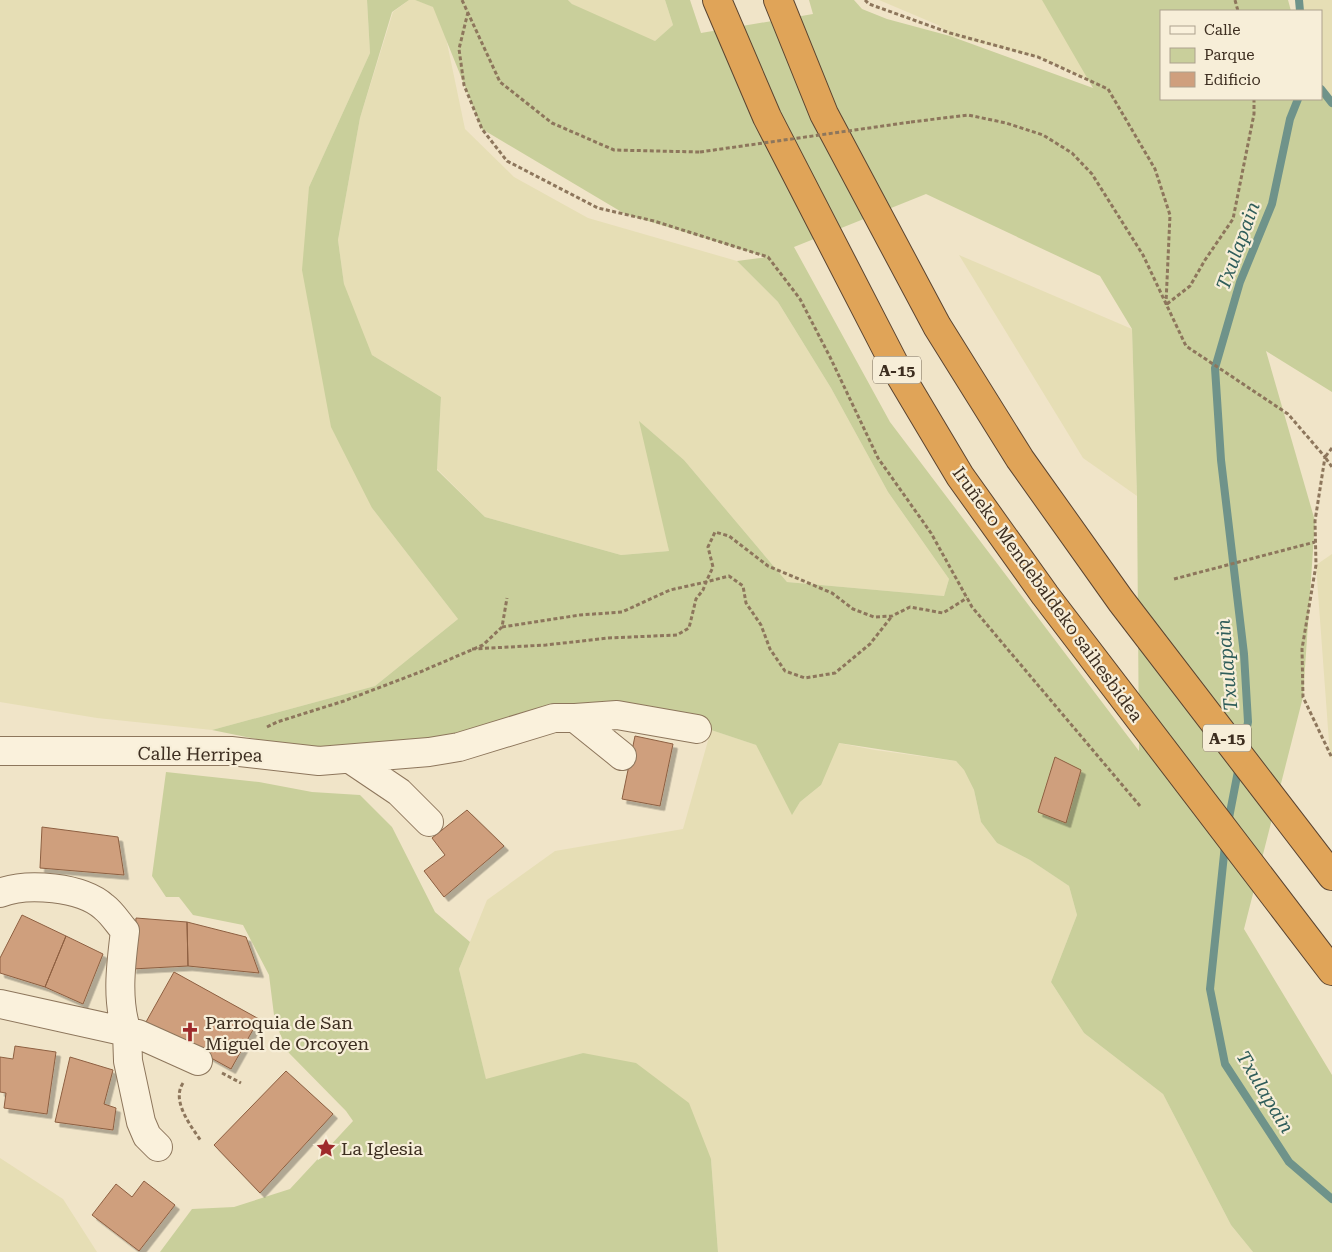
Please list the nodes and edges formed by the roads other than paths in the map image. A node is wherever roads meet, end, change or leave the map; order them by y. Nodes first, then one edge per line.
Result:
1 (717, 0) edge
2 (778, 0) edge
3 (575, 718) junction
4 (697, 729) dead end
5 (0, 751) edge
6 (622, 756) dead end
7 (350, 758) junction
8 (430, 822) dead end
9 (1332, 876) edge
10 (0, 893) edge
11 (1332, 971) edge
12 (0, 1004) edge
13 (127, 1032) junction
14 (198, 1060) road end
15 (158, 1147) dead end

1 - 11 highway, Iruñeko Mendebaldeko saihesbidea / A-15
2 - 9 highway, A-15
3 - 4 street, Calle Herripea
3 - 6 street
3 - 7 street, Calle Herripea
5 - 7 street, Calle Herripea
7 - 8 street
10 - 13 street
12 - 13 street
13 - 14 street
13 - 15 street

